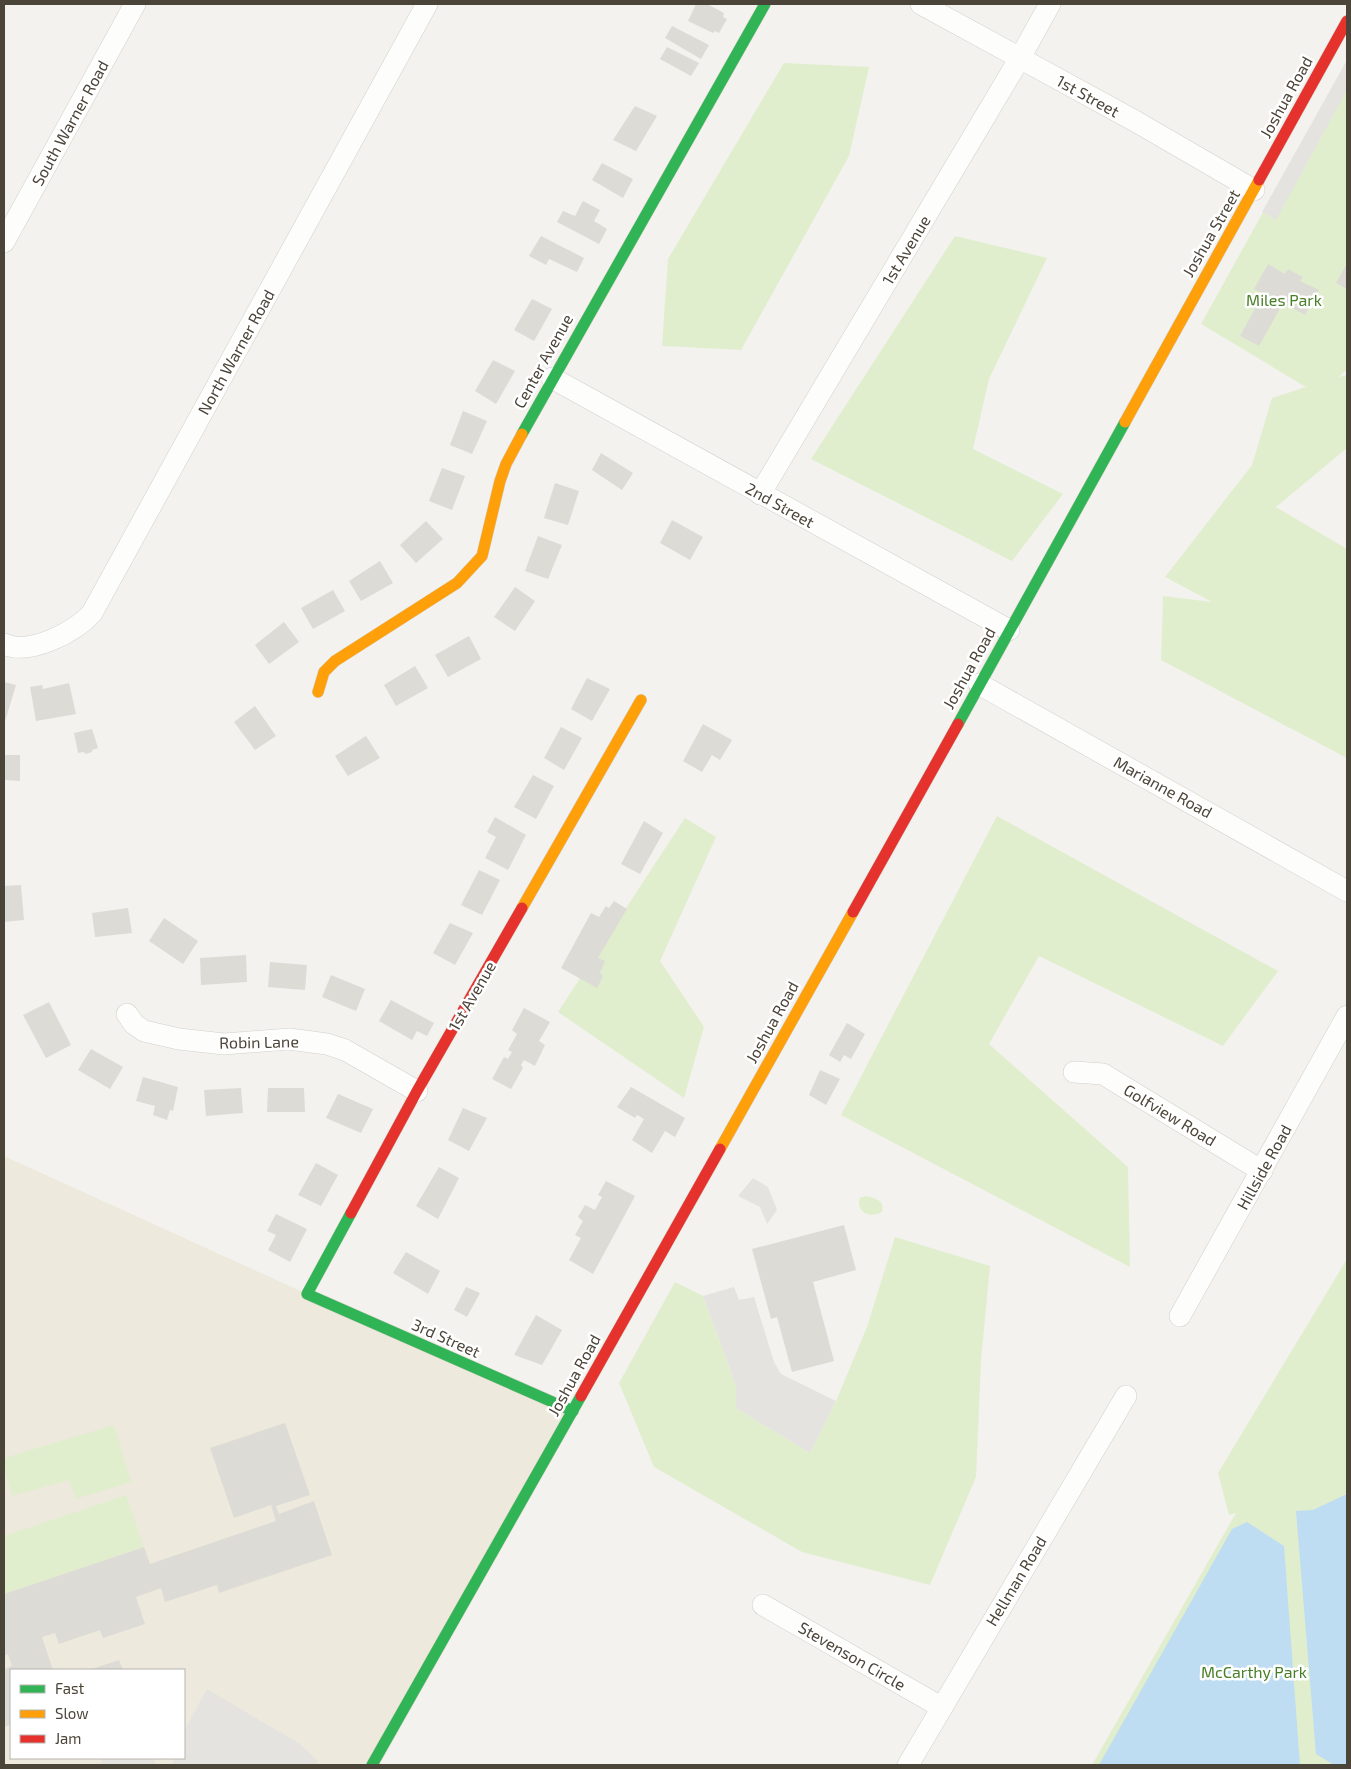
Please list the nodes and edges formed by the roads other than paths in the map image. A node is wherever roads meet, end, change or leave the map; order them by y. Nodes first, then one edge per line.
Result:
1 (135, 4) edge
2 (427, 4) edge
3 (765, 4) edge
4 (921, 4) edge
5 (1050, 4) edge
6 (1347, 21) edge
7 (1020, 58) junction
8 (1254, 190) junction
9 (4, 242) edge
10 (1196, 292) joint
11 (552, 378) junction
12 (760, 494) junction
13 (1010, 630) junction
14 (4, 644) edge
15 (979, 684) junction
16 (318, 692) dead end
17 (642, 700) dead end
18 (1347, 891) edge
19 (127, 1014) dead end
20 (1347, 1016) edge
21 (1074, 1072) dead end
22 (417, 1092) junction
23 (1262, 1172) junction
24 (307, 1294) joint
25 (1180, 1316) dead end
26 (1126, 1396) dead end
27 (573, 1411) junction
28 (763, 1605) dead end
29 (942, 1707) junction
30 (372, 1765) edge
31 (908, 1765) edge

1 - 9 street, South Warner Road
2 - 14 street, North Warner Road
3 - 11 main road, Center Avenue
4 - 7 street, 1st Street
5 - 7 street, 1st Avenue
6 - 8 main road, Joshua Road
7 - 8 street, 1st Street
7 - 12 street, 1st Avenue
8 - 10 main road, Joshua Street
10 - 13 main road, Joshua Road
11 - 12 street, 2nd Street
11 - 16 main road, Center Avenue
12 - 13 street, 2nd Street
13 - 15 main road, Joshua Road
15 - 18 street, Marianne Road
15 - 27 main road, Joshua Road
17 - 22 main road, 1st Avenue
19 - 22 street, Robin Lane
20 - 23 street, Hillside Road
21 - 23 street, Golfview Road
22 - 24 main road, 1st Avenue
23 - 25 street, Hillside Road
24 - 27 main road, 3rd Street
26 - 29 street, Hellman Road
27 - 30 main road, Joshua Road
28 - 29 street, Stevenson Circle
29 - 31 street, Hellman Road

